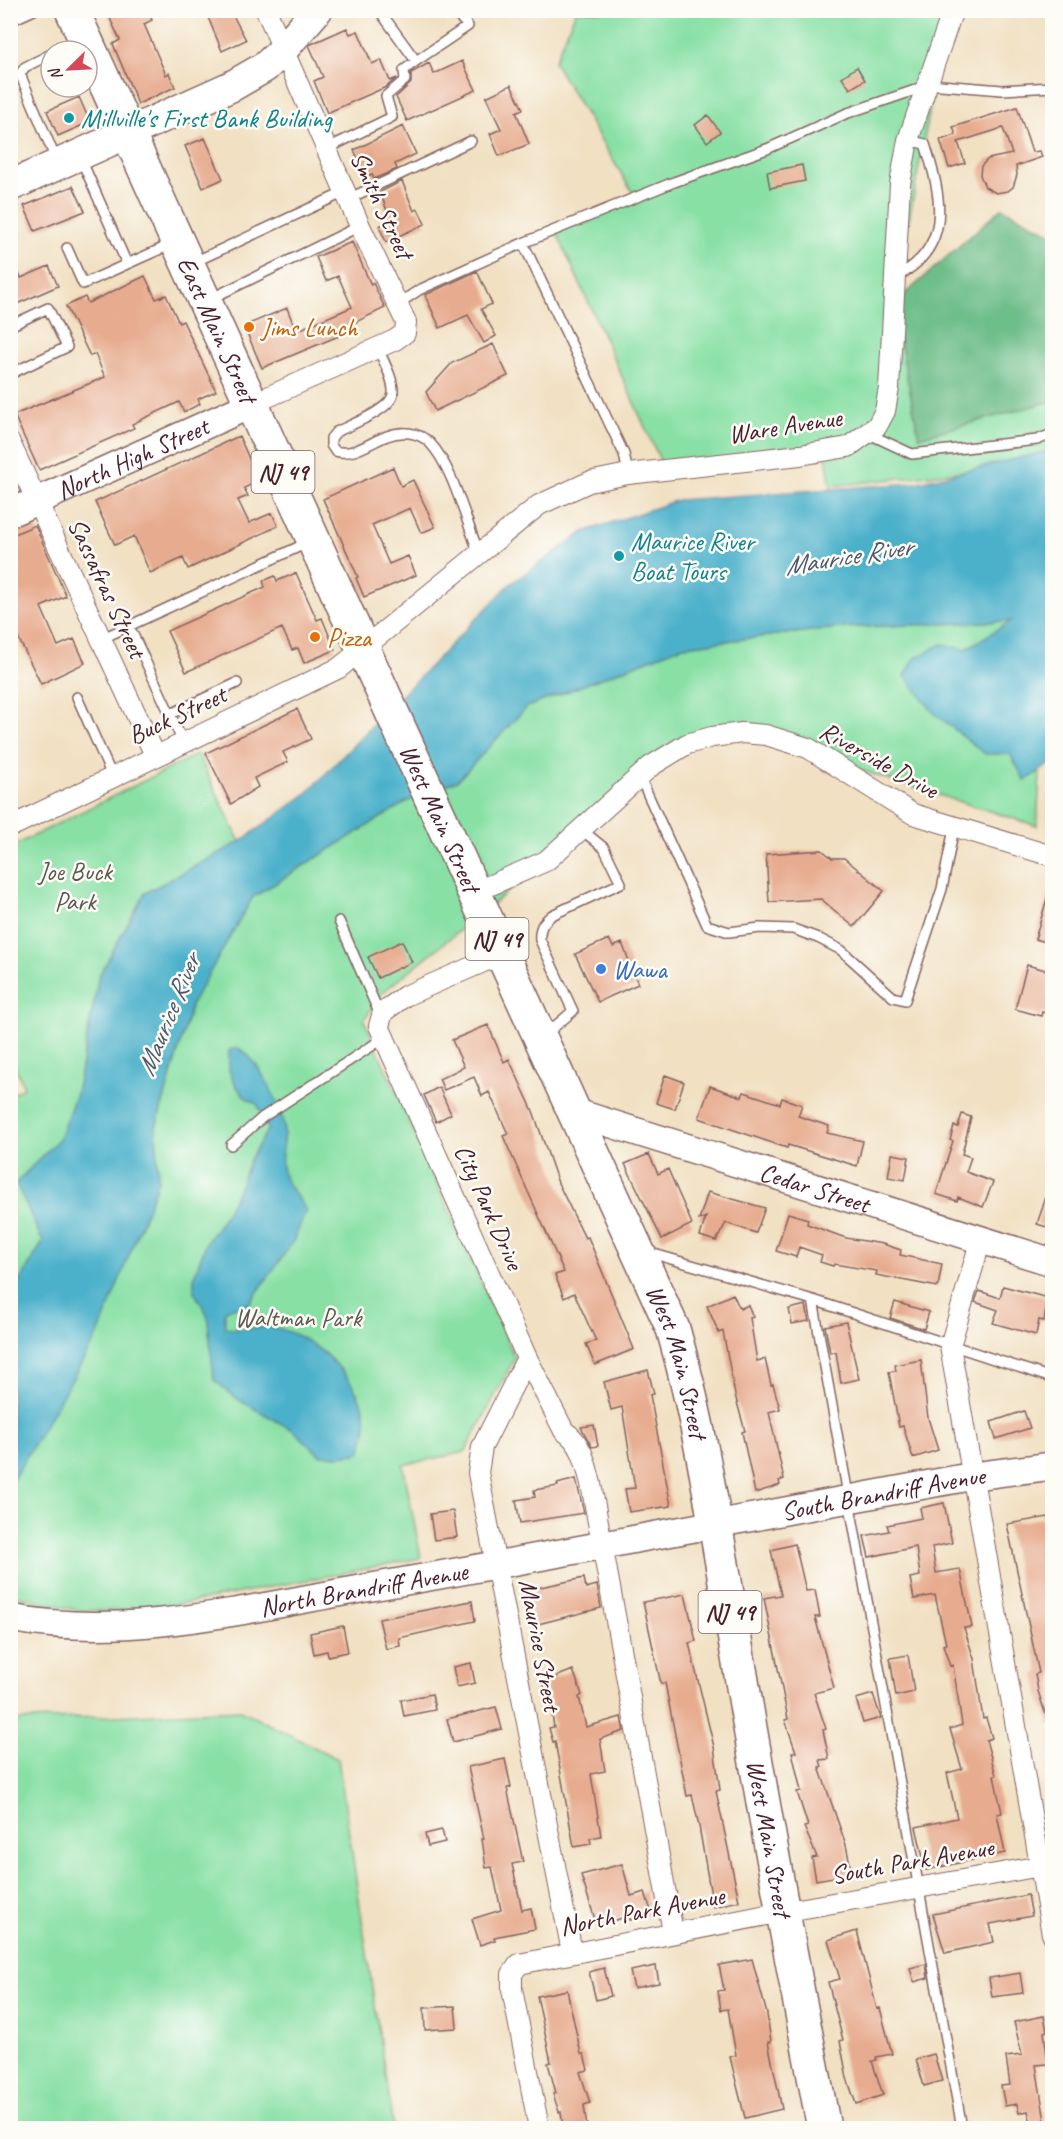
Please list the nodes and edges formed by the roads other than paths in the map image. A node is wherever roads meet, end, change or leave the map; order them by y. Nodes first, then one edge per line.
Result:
1 (34, 10) edge
2 (266, 10) edge
3 (317, 10) edge
4 (378, 10) edge
5 (453, 10) edge
6 (953, 10) edge
7 (10, 21) edge
8 (71, 33) edge
9 (283, 50) junction
10 (39, 60) edge
11 (416, 61) junction
12 (925, 86) junction
13 (1053, 87) edge
14 (128, 132) junction
15 (908, 140) junction
16 (471, 141) dead end
17 (326, 148) junction
18 (68, 159) junction
19 (14, 181) edge
20 (346, 195) junction
21 (360, 226) junction
22 (523, 243) junction
23 (67, 248) dead end
24 (183, 253) junction
25 (127, 264) junction
26 (894, 279) junction
27 (205, 302) junction
28 (402, 313) junction
29 (10, 326) edge
30 (378, 348) junction
31 (10, 374) edge
32 (252, 404) junction
33 (869, 434) junction
34 (1053, 435) edge
35 (10, 443) edge
36 (628, 474) junction
37 (37, 501) junction
38 (10, 513) edge
39 (314, 540) junction
40 (478, 553) junction
41 (129, 626) junction
42 (101, 639) junction
43 (363, 648) junction
44 (237, 683) dead end
45 (77, 697) dead end
46 (171, 714) junction
47 (183, 742) junction
48 (155, 755) junction
49 (112, 776) junction
50 (640, 777) junction
51 (10, 827) edge
52 (954, 828) junction
53 (582, 830) junction
54 (1053, 856) edge
55 (475, 892) junction
56 (339, 921) dead end
57 (504, 953) junction
58 (381, 1017) junction
59 (384, 1038) junction
60 (542, 1038) junction
61 (577, 1113) junction
62 (231, 1145) dead end
63 (981, 1239) junction
64 (639, 1250) junction
65 (1053, 1262) edge
66 (813, 1300) junction
67 (950, 1346) junction
68 (526, 1358) junction
69 (1053, 1378) edge
70 (1053, 1466) edge
71 (974, 1476) junction
72 (850, 1498) junction
73 (715, 1525) junction
74 (602, 1546) junction
75 (497, 1565) junction
76 (10, 1618) edge
77 (1046, 1865) edge
78 (920, 1887) junction
79 (782, 1912) junction
80 (673, 1932) junction
81 (1053, 1934) edge
82 (572, 1952) junction
83 (539, 2128) edge
84 (824, 2128) edge
85 (962, 2128) edge

1 - 7 lane
2 - 9 street, Smith Street
3 - 9 main road
4 - 11 lane
5 - 11 lane
6 - 12 street, Ware Avenue
8 - 14 highway, East Main Street / NJ 49
9 - 14 main road
9 - 17 street, Smith Street
10 - 18 lane
11 - 17 lane
12 - 13 lane
12 - 15 street, Ware Avenue
12 - 22 lane
14 - 18 main road
14 - 24 highway, East Main Street / NJ 49
15 - 26 street, Ware Avenue
15 - 26 lane
16 - 20 lane
17 - 20 street, Smith Street
18 - 19 main road
18 - 25 lane
20 - 21 street, Smith Street
20 - 24 lane
21 - 27 lane
21 - 28 street, Smith Street
22 - 28 lane
22 - 36 lane
23 - 25 lane
24 - 25 lane
24 - 27 highway, East Main Street / NJ 49
26 - 33 street, Ware Avenue
27 - 32 highway, East Main Street / NJ 49
28 - 30 street
29 - 31 lane
30 - 32 street
30 - 40 lane
32 - 37 main road, North High Street
32 - 39 highway, East Main Street / NJ 49
33 - 34 lane
33 - 36 street, Ware Avenue
35 - 37 street, Sassafras Street
36 - 40 street, Ware Avenue
37 - 38 main road, North High Street
37 - 42 street, Sassafras Street
39 - 41 lane
39 - 43 highway, East Main Street / NJ 49
40 - 43 street, Ware Avenue
41 - 42 lane
41 - 46 lane
42 - 48 street, Sassafras Street
43 - 47 street, Buck Street
43 - 55 highway, West Main Street / NJ 49
44 - 46 lane
45 - 49 lane
46 - 47 lane
47 - 48 street, Buck Street
48 - 49 street, Buck Street
49 - 51 street, Buck Street
50 - 52 street, Riverside Drive
50 - 52 lane
50 - 53 street, Riverside Drive
52 - 54 street, Riverside Drive
53 - 55 street, Riverside Drive
53 - 60 lane
55 - 57 highway, West Main Street / NJ 49
56 - 58 lane
57 - 58 street
57 - 60 highway, West Main Street / NJ 49
58 - 59 street, City Park Drive
59 - 62 lane
59 - 68 street, City Park Drive
60 - 61 highway, West Main Street / NJ 49
61 - 63 main road, Cedar Street
61 - 64 highway, West Main Street / NJ 49
63 - 65 main road, Cedar Street
63 - 67 street
64 - 66 lane
64 - 73 highway, West Main Street / NJ 49
66 - 67 lane
66 - 72 lane
67 - 69 lane
67 - 71 street
68 - 74 street, City Park Drive
68 - 75 street, Maurice Street
70 - 71 main road, South Brandriff Avenue
71 - 72 main road, South Brandriff Avenue
71 - 77 street
72 - 73 main road, South Brandriff Avenue
72 - 78 lane
73 - 74 main road, North Brandriff Avenue
73 - 79 highway, West Main Street / NJ 49
74 - 75 main road, North Brandriff Avenue
74 - 80 street
75 - 76 main road, North Brandriff Avenue
75 - 82 street, Maurice Street
77 - 78 street, South Park Avenue
77 - 81 street
78 - 79 street, South Park Avenue
78 - 85 lane
79 - 80 street, North Park Avenue
79 - 84 highway, West Main Street / NJ 49
80 - 82 street, North Park Avenue
82 - 83 street, North Park Avenue

